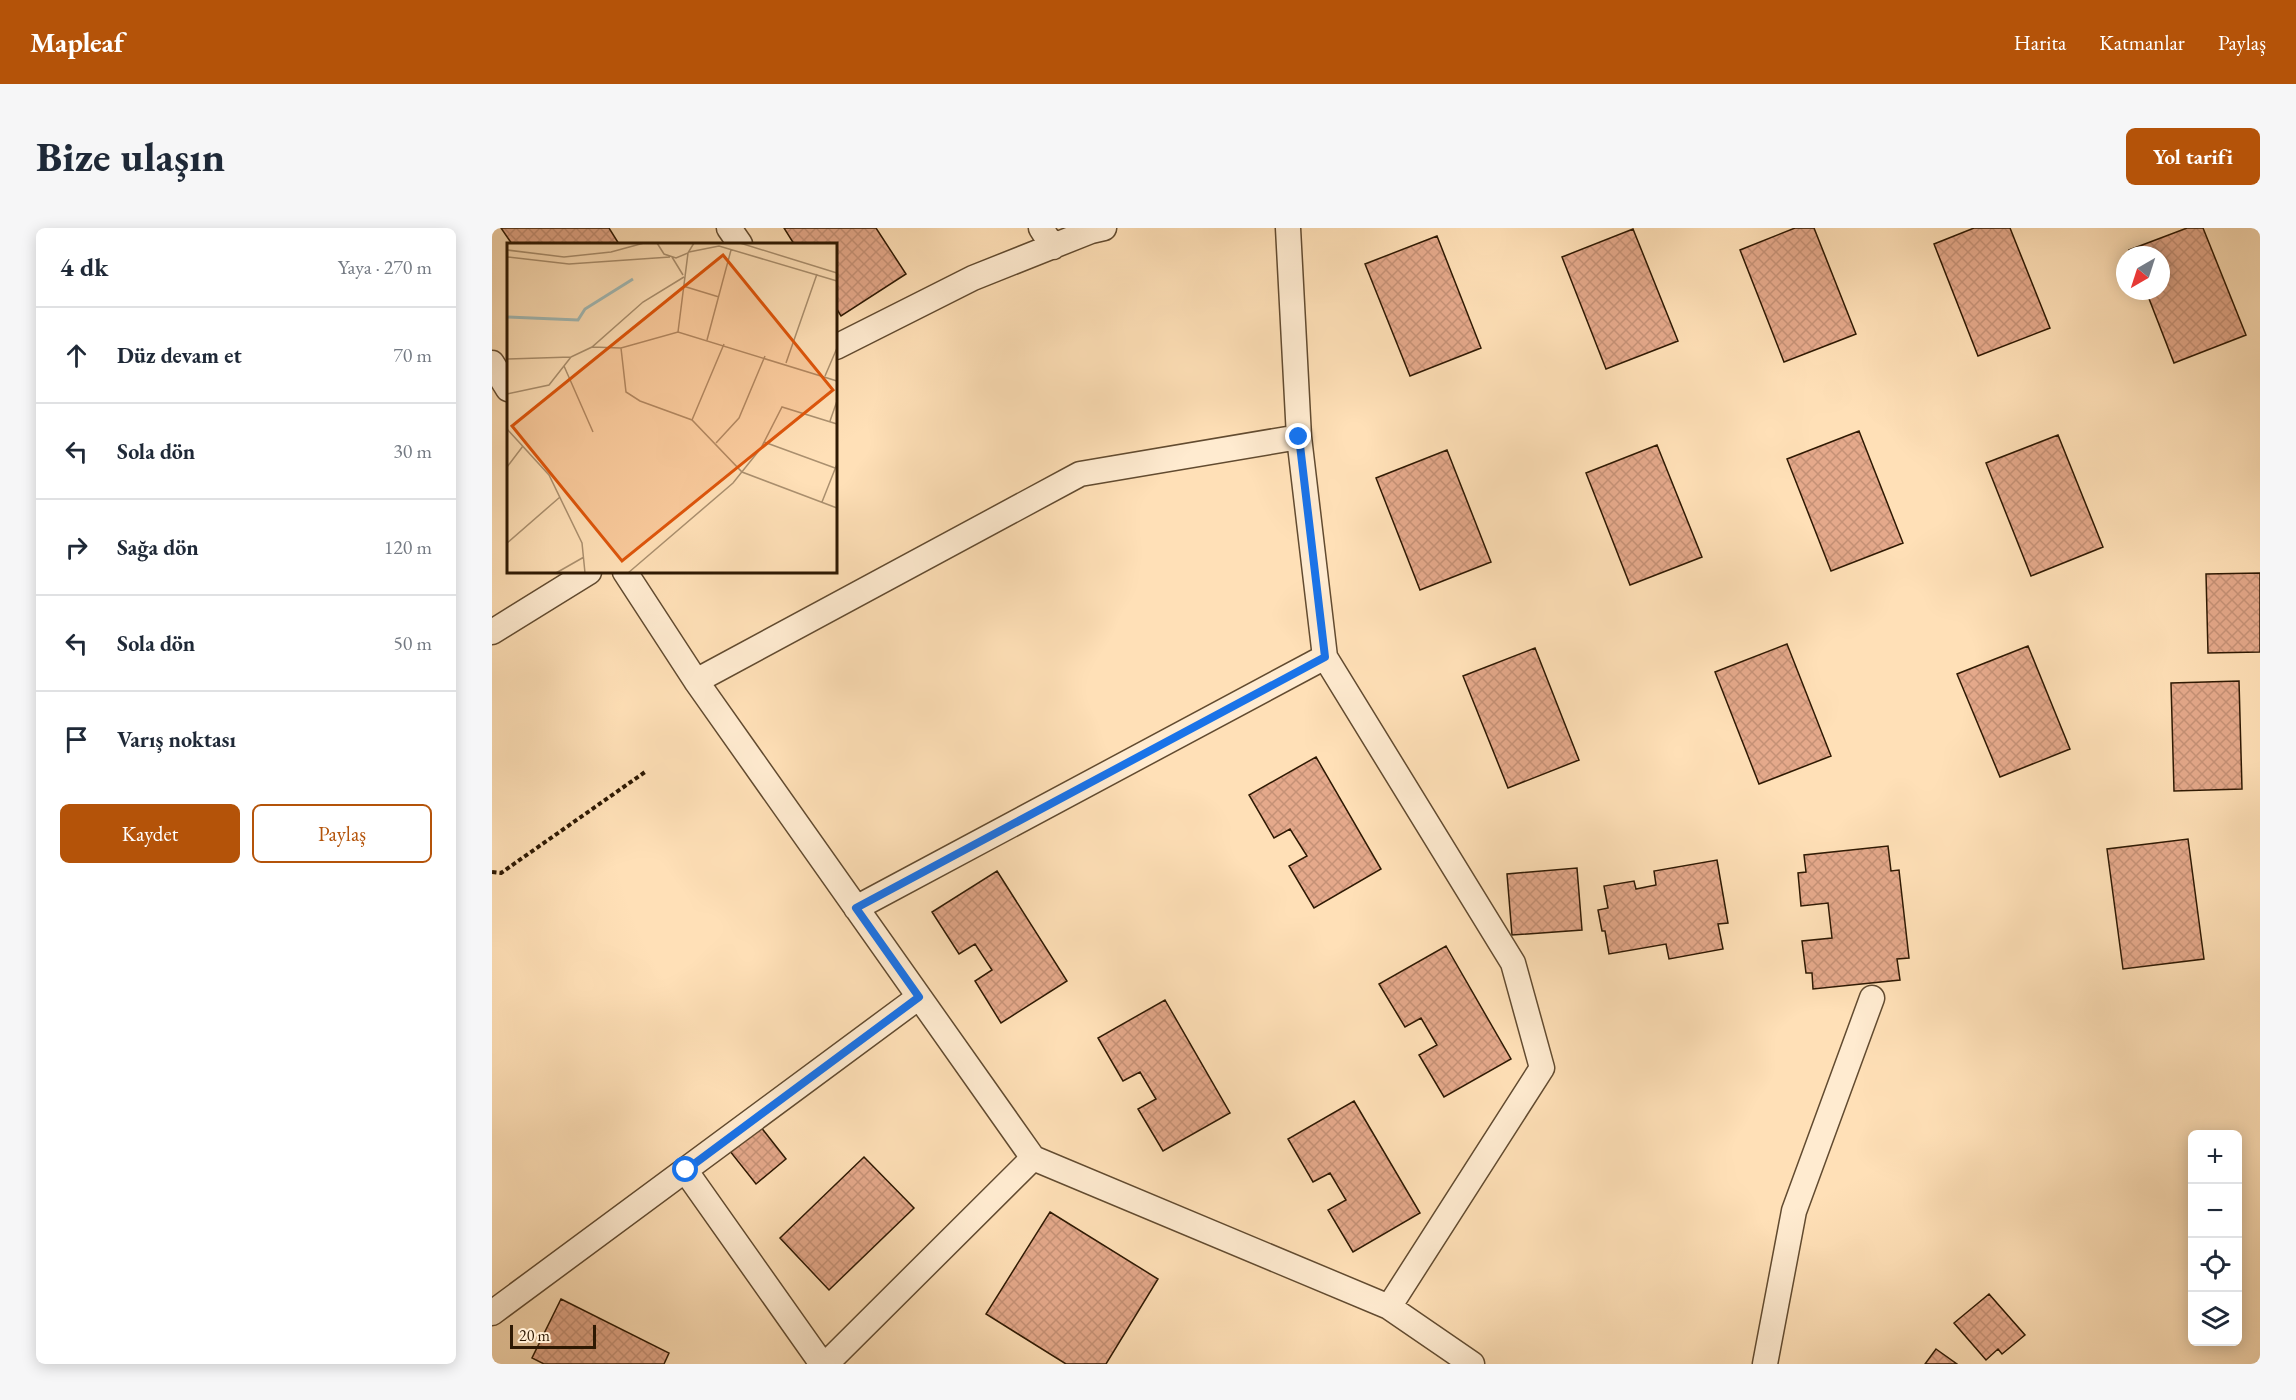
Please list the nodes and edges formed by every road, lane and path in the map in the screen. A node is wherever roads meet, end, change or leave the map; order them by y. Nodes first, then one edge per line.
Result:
1 (729, 228) edge
2 (1104, 228) edge
3 (1288, 228) edge
4 (1047, 237) edge
5 (739, 243) edge
6 (837, 347) edge
7 (492, 363) edge
8 (507, 387) edge
9 (1299, 437) junction
10 (587, 573) edge
11 (626, 573) edge
12 (492, 632) edge
13 (1325, 657) junction
14 (696, 681) junction
15 (645, 772) dead end
16 (492, 872) edge
17 (856, 908) junction
18 (919, 997) junction
19 (1872, 998) dead end
20 (1033, 1158) junction
21 (686, 1170) junction
22 (1389, 1307) junction
23 (492, 1313) edge
24 (824, 1364) edge
25 (1472, 1364) edge
26 (1765, 1364) edge

1 - 5 street
2 - 4 street
3 - 9 street
4 - 6 street
7 - 8 street
9 - 13 street
9 - 14 street
10 - 12 street
11 - 14 street
13 - 17 street
13 - 22 street
14 - 17 street
15 - 16 path
17 - 18 street
18 - 20 street
18 - 21 street
19 - 26 street
20 - 22 street
20 - 24 street
21 - 23 street
21 - 24 street
22 - 25 street

